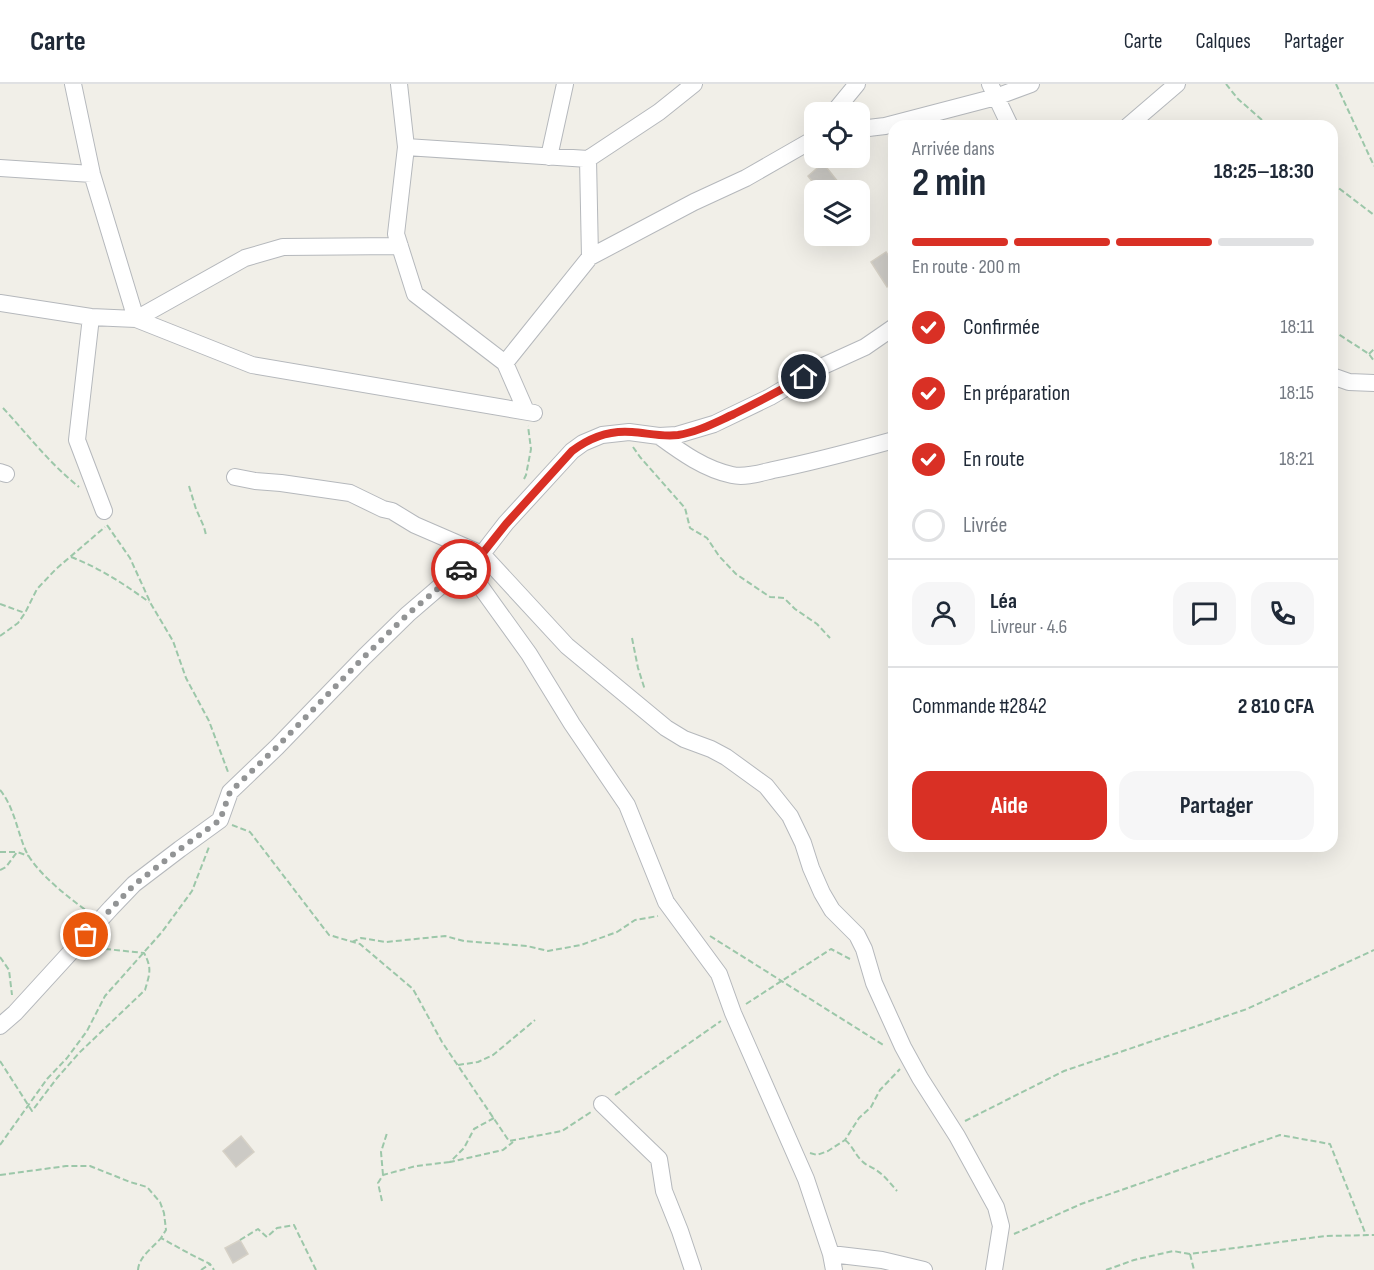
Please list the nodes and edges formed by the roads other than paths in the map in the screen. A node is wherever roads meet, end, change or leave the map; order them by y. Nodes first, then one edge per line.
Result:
1 (74, 84) edge
2 (399, 84) edge
3 (565, 84) edge
4 (694, 84) edge
5 (857, 84) edge
6 (1032, 84) edge
7 (1177, 84) edge
8 (993, 91) edge
9 (842, 102) edge
10 (904, 120) edge
11 (1007, 120) edge
12 (1135, 120) edge
13 (888, 125) edge
14 (870, 128) edge
15 (804, 143) edge
16 (406, 147) junction
17 (549, 157) junction
18 (588, 159) junction
19 (0, 168) edge
20 (92, 174) junction
21 (400, 246) junction
22 (590, 257) junction
23 (0, 303) edge
24 (91, 317) junction
25 (136, 318) junction
26 (888, 331) edge
27 (505, 363) junction
28 (1338, 378) edge
29 (1374, 383) edge
30 (659, 436) junction
31 (888, 442) edge
32 (235, 477) dead end
33 (105, 518) road end
34 (482, 554) junction
35 (465, 565) junction
36 (0, 1026) edge
37 (602, 1104) road end
38 (832, 1262) edge
39 (917, 1269) edge
40 (693, 1270) edge
41 (994, 1270) edge

1 - 20 street
2 - 16 street
3 - 17 street
4 - 18 street
5 - 9 street
6 - 8 street
7 - 12 street
8 - 10 street
8 - 11 street
13 - 14 street
15 - 22 street
16 - 17 street
16 - 21 street
17 - 18 street
18 - 22 street
19 - 20 street
20 - 25 street
21 - 25 street
21 - 27 street
22 - 27 street
23 - 24 street
24 - 25 street
24 - 33 street
25 - 27 street
26 - 30 street
28 - 29 street
30 - 31 street
30 - 34 street
32 - 34 street
34 - 35 street
34 - 41 street
35 - 36 street
35 - 38 street
37 - 40 street
38 - 39 street

